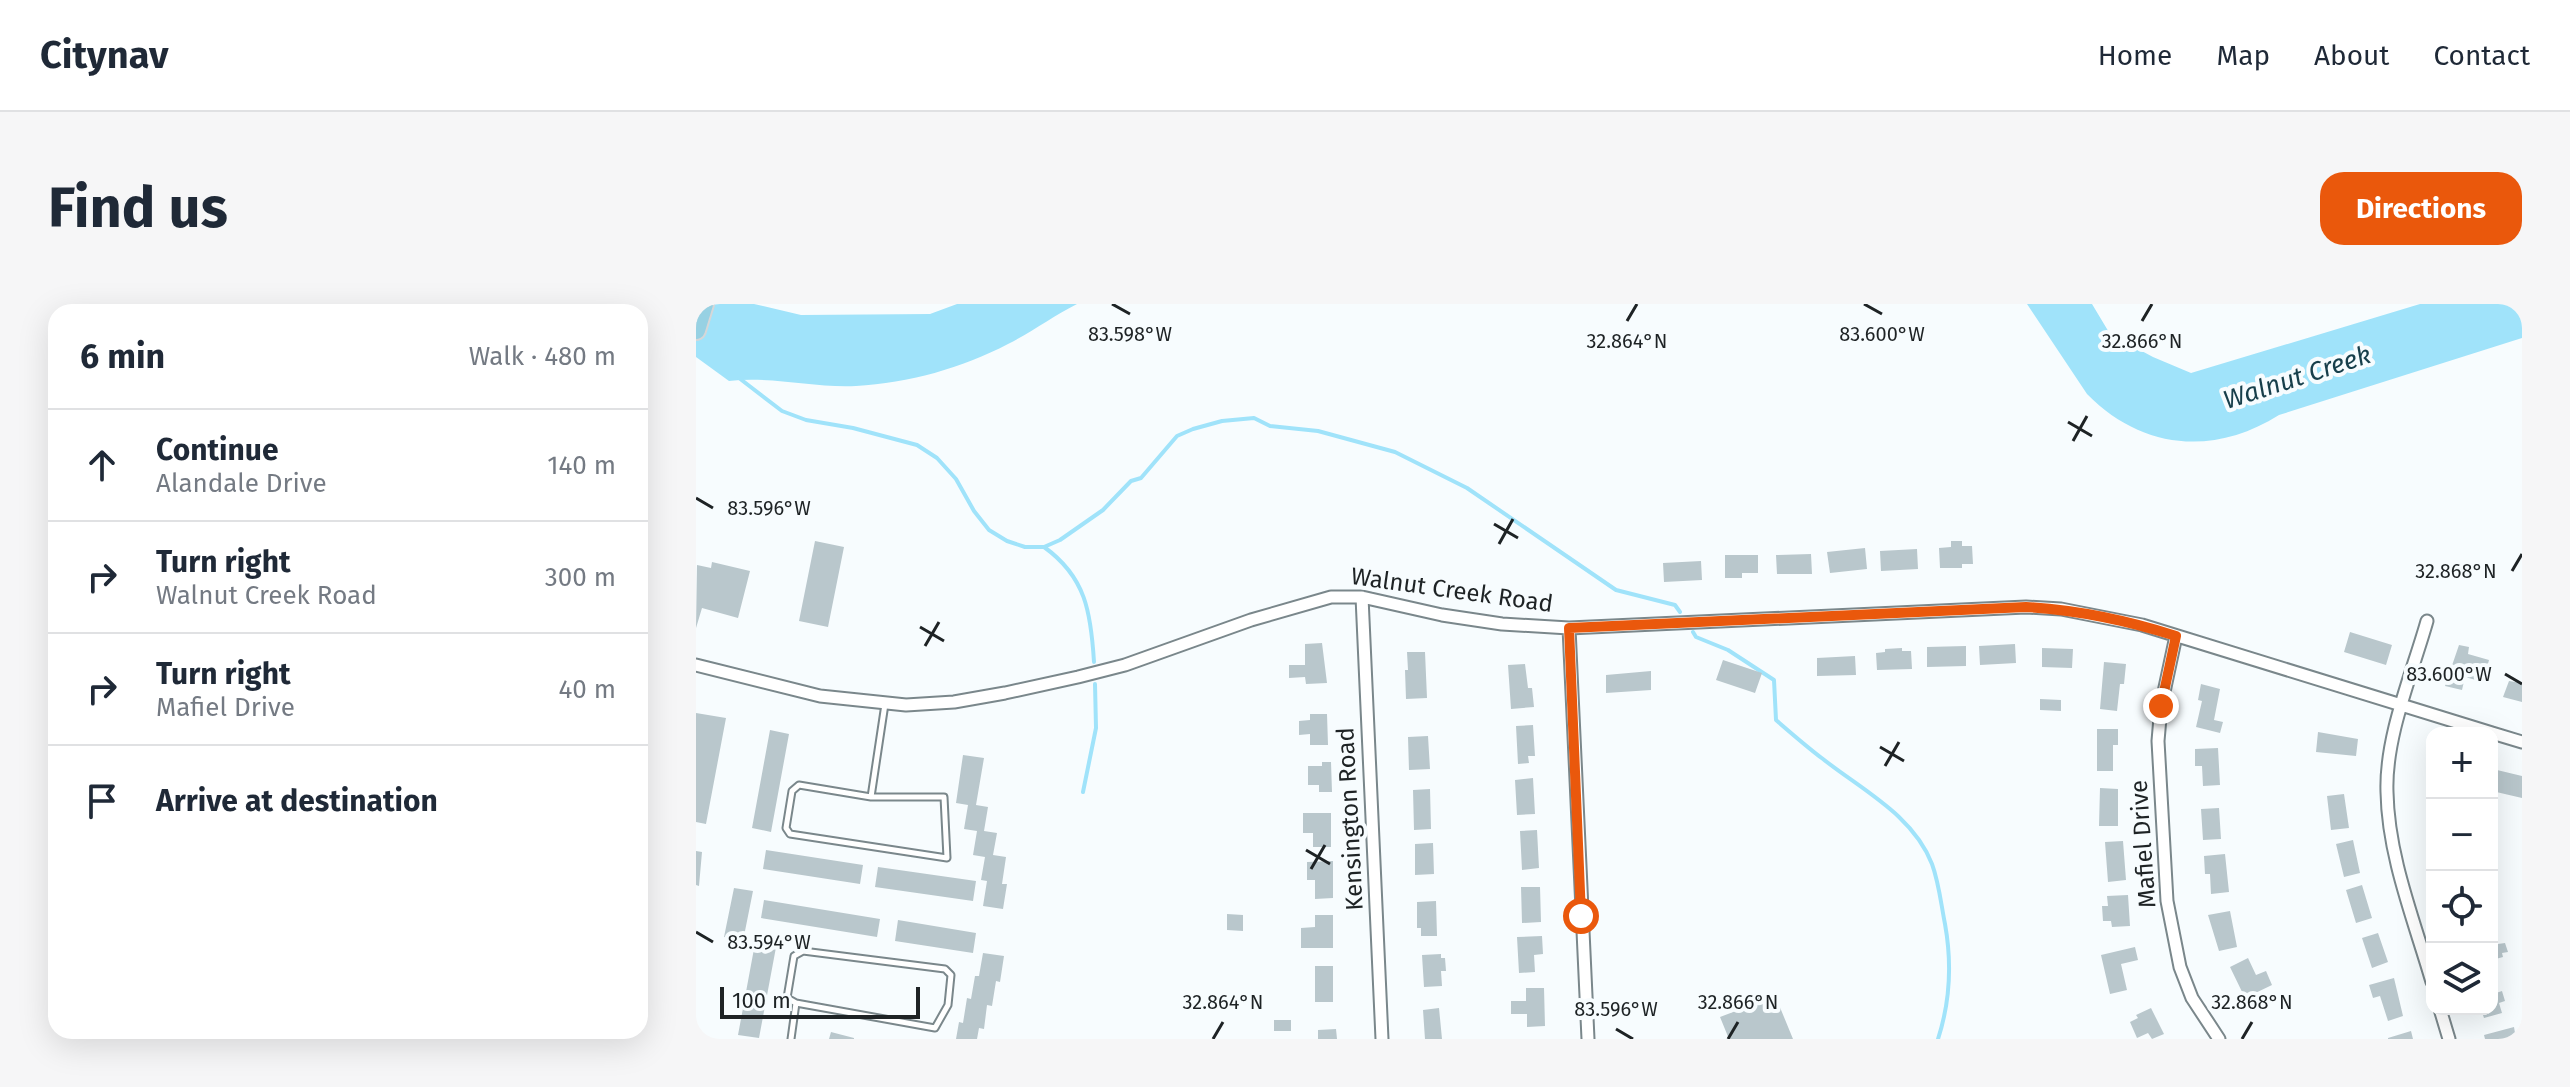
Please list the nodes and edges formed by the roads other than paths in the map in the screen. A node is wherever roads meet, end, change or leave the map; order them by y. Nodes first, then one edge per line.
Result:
1 (704, 304) edge
2 (696, 330) edge
3 (1362, 597) junction
4 (2427, 621) dead end
5 (1569, 628) junction
6 (2176, 636) junction
7 (696, 665) edge
8 (885, 703) junction
9 (2402, 706) junction
10 (2472, 727) edge
11 (2498, 735) edge
12 (2522, 742) edge
13 (871, 797) junction
14 (2426, 961) edge
15 (796, 1003) junction
16 (2442, 1015) edge
17 (791, 1039) edge
18 (1382, 1039) edge
19 (1588, 1039) edge
20 (2219, 1039) edge
21 (2449, 1039) edge

1 - 2 main road
3 - 5 street, Walnut Creek Road
3 - 8 street, Walnut Creek Road
3 - 18 street, Kensington Road
4 - 9 street
5 - 6 street, Walnut Creek Road
5 - 19 street
6 - 9 street, Walnut Creek Road
6 - 20 street, Mafiel Drive
7 - 8 street, Walnut Creek Road
8 - 13 lane
9 - 10 street, Walnut Creek Road
9 - 14 street
11 - 12 street, Walnut Creek Road
13 - 13 lane
15 - 15 lane
15 - 17 lane
16 - 21 street

